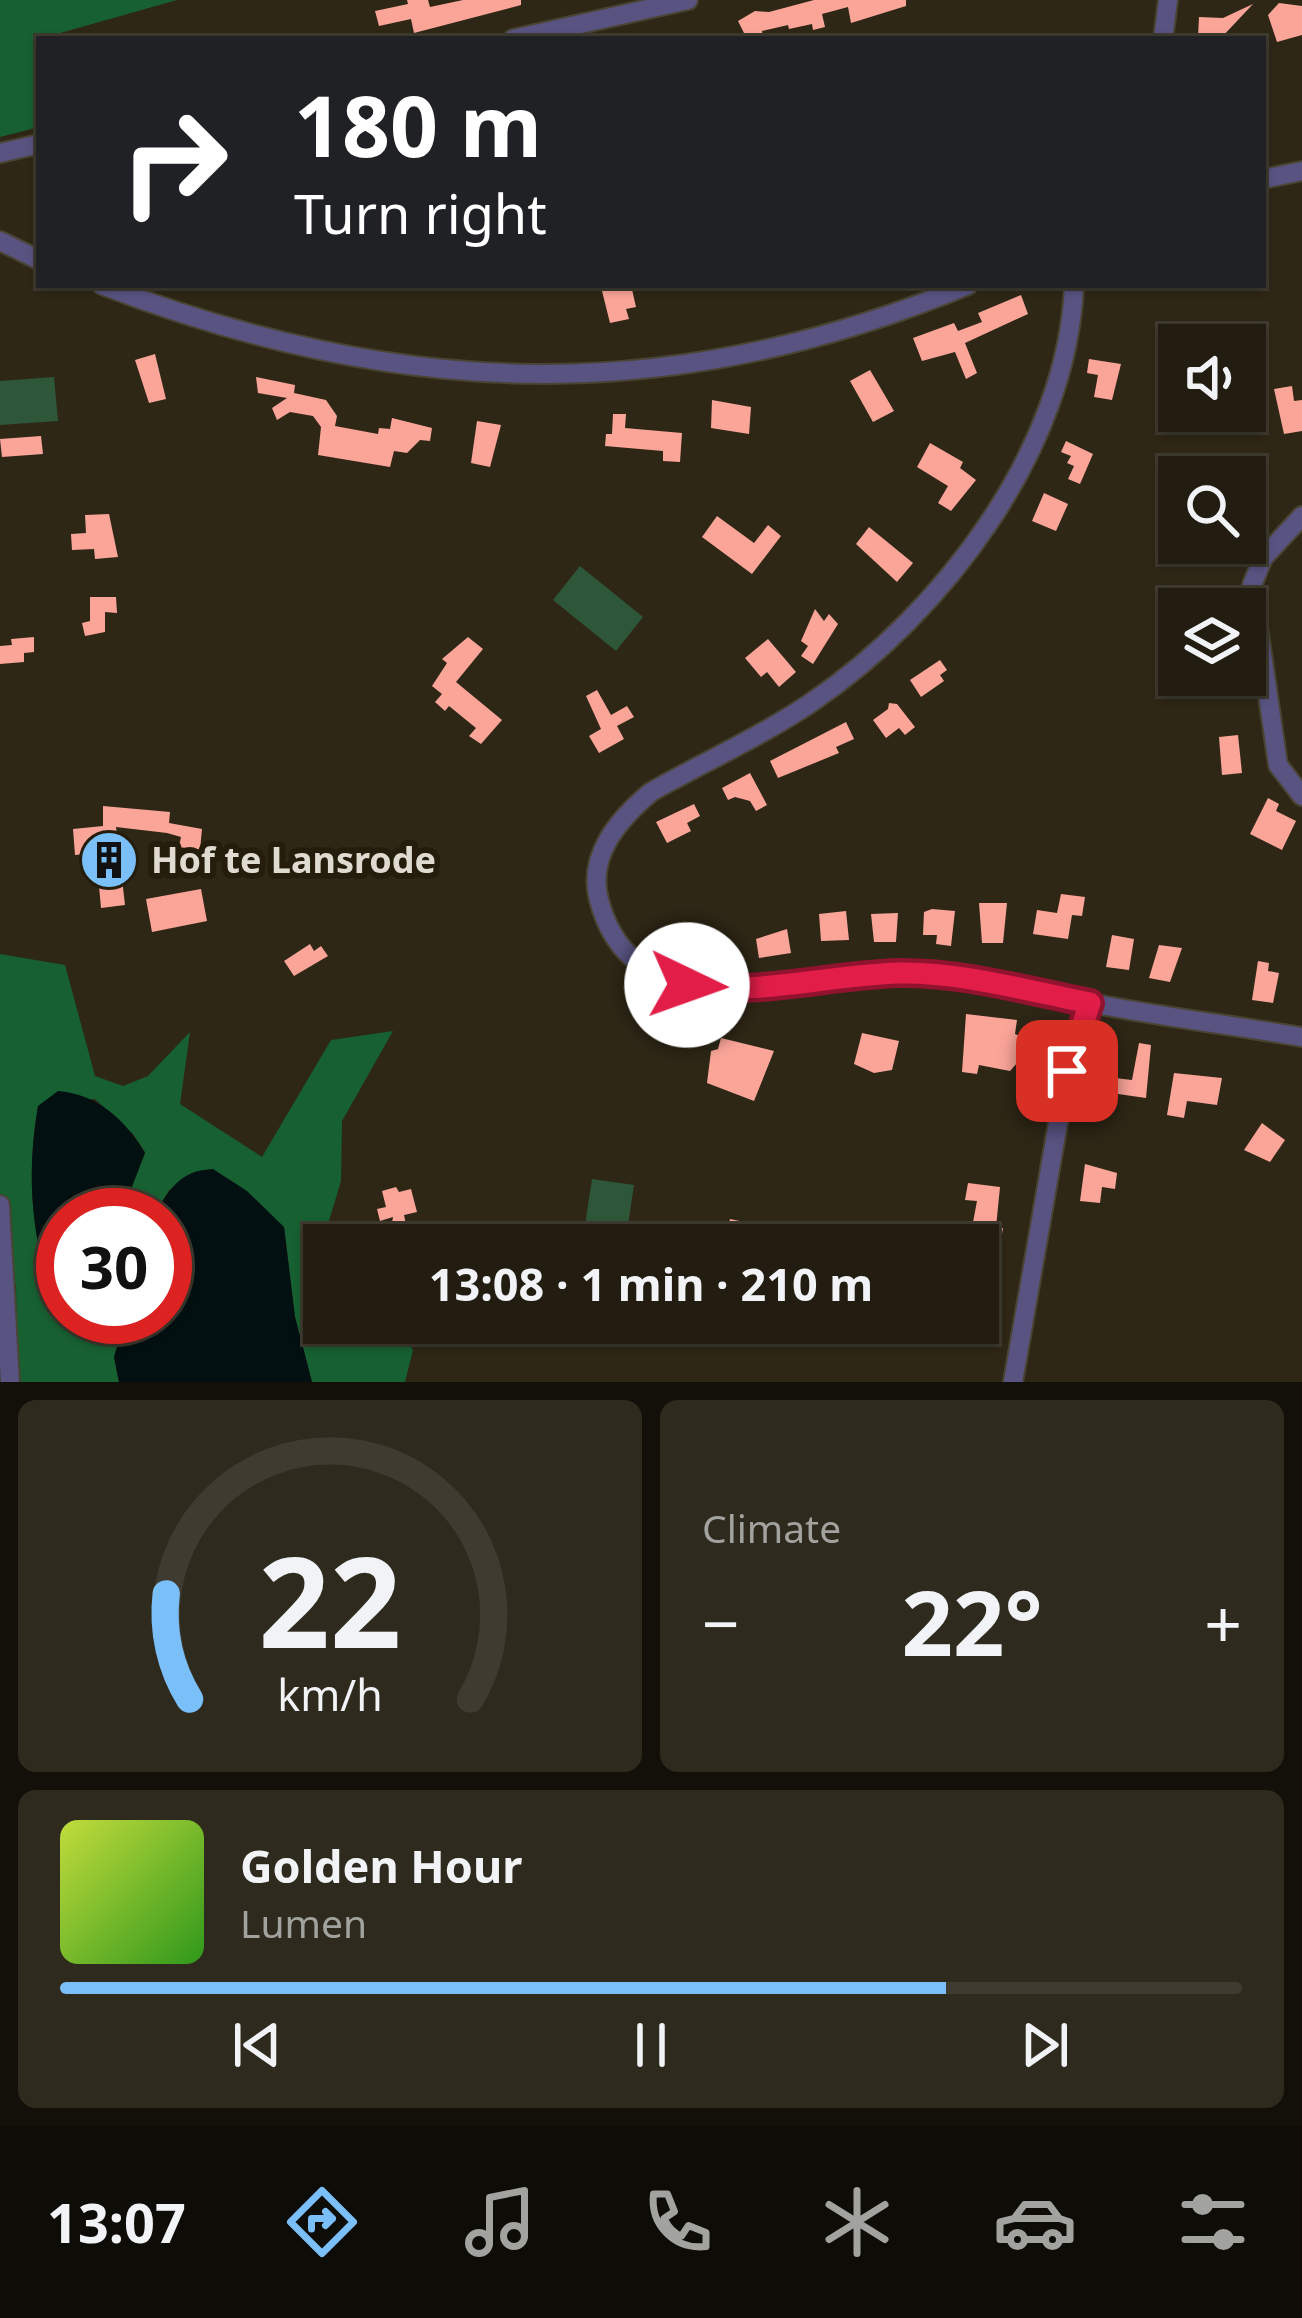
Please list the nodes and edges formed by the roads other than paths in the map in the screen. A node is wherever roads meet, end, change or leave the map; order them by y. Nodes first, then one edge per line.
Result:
1 (688, 0) edge
2 (1168, 0) edge
3 (526, 36) edge
4 (1162, 36) edge
5 (36, 145) edge
6 (0, 153) edge
7 (1302, 171) edge
8 (1266, 177) edge
9 (0, 242) edge
10 (36, 259) edge
11 (110, 288) edge
12 (960, 288) edge
13 (1073, 288) edge
14 (1302, 516) edge
15 (1302, 796) edge
16 (1090, 1003) junction
17 (1302, 1037) edge
18 (0, 1205) edge
19 (3, 1292) edge
20 (10, 1382) edge
21 (1013, 1382) edge

1 - 3 street
2 - 4 street
5 - 6 street
7 - 8 street
9 - 10 street
11 - 12 street
13 - 16 street
14 - 15 street
16 - 17 street
16 - 21 street
18 - 19 street
19 - 20 street

